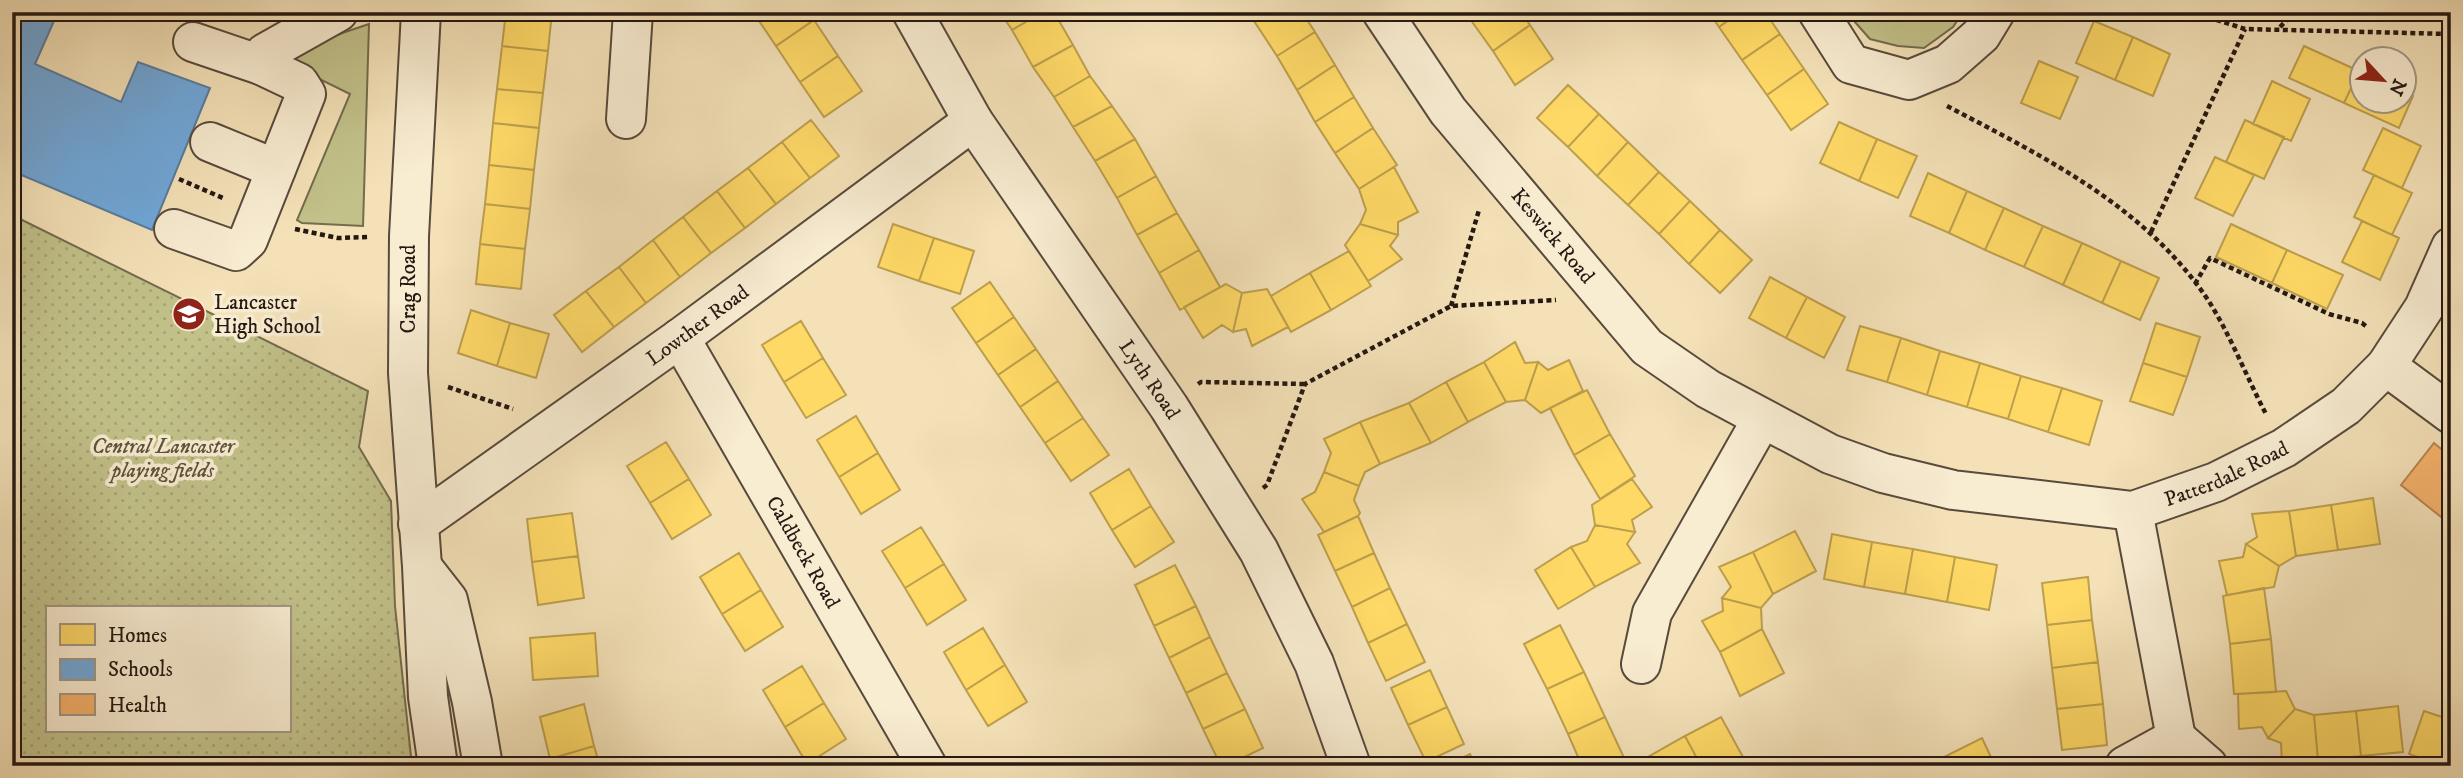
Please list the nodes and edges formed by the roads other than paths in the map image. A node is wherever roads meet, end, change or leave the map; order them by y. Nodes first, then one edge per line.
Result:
1 (338, 12) edge
2 (633, 12) edge
3 (912, 12) edge
4 (1382, 12) edge
5 (1818, 12) edge
6 (1995, 12) edge
7 (417, 13) edge
8 (193, 42) dead end
9 (261, 65) junction
10 (626, 119) dead end
11 (973, 121) junction
12 (210, 142) dead end
13 (276, 169) junction
14 (174, 229) dead end
15 (2451, 247) edge
16 (680, 338) junction
17 (2391, 359) junction
18 (2451, 414) edge
19 (1762, 419) junction
20 (2133, 511) junction
21 (418, 524) junction
22 (422, 566) junction
23 (1640, 664) dead end
24 (2176, 738) junction
25 (438, 766) edge
26 (483, 766) edge
27 (927, 766) edge
28 (1351, 766) edge
29 (2125, 766) edge
30 (2208, 766) edge

1 - 9 street
2 - 10 street
3 - 11 street, Lyth Road
4 - 19 street, Keswick Road
5 - 6 street
7 - 21 street, Crag Road
8 - 9 street
9 - 13 street
11 - 16 street, Lowther Road
11 - 28 street, Lyth Road
12 - 13 street
13 - 14 street
15 - 17 street, Patterdale Road
16 - 21 street, Lowther Road
16 - 27 street, Caldbeck Road
17 - 18 street
17 - 20 street, Patterdale Road
19 - 20 street, Keswick Road
19 - 23 street
20 - 24 street
21 - 22 street, Crag Road
22 - 25 street, Crag Road
22 - 26 street
24 - 29 street
24 - 30 street

